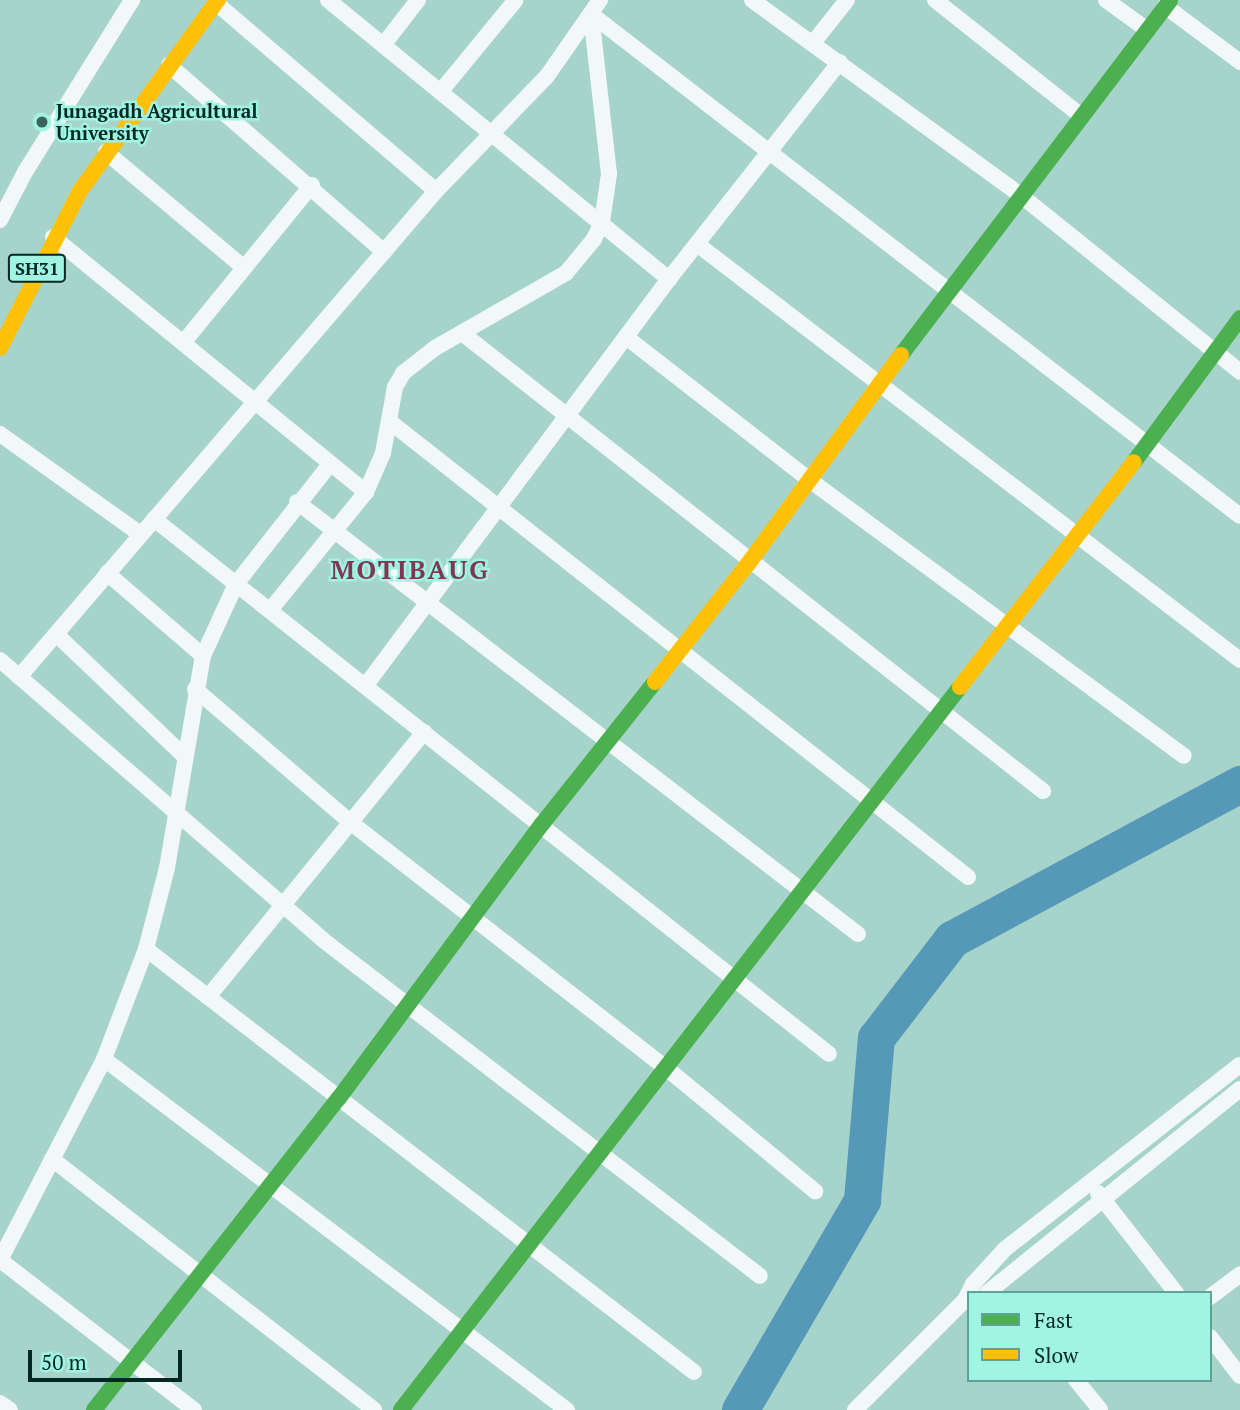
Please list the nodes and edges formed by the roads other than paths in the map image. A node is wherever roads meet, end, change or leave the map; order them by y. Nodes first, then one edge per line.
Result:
1 (132, 0) edge
2 (199, 0) edge
3 (328, 0) edge
4 (418, 0) edge
5 (752, 0) edge
6 (846, 0) edge
7 (935, 0) edge
8 (1106, 0) edge
9 (217, 1) edge
10 (515, 1) edge
11 (1168, 3) edge
12 (596, 7) edge
13 (1146, 29) junction
14 (813, 43) junction
15 (384, 44) junction
16 (840, 62) junction
17 (1240, 62) edge
18 (169, 65) junction
19 (441, 91) junction
20 (1079, 114) junction
21 (494, 134) junction
22 (106, 152) junction
23 (768, 154) junction
24 (312, 185) junction
25 (436, 191) junction
26 (1019, 194) junction
27 (0, 220) edge
28 (602, 222) junction
29 (53, 237) junction
30 (697, 244) junction
31 (384, 251) junction
32 (244, 268) junction
33 (669, 279) junction
34 (13, 283) dead end
35 (951, 289) junction
36 (1240, 318) edge
37 (462, 334) junction
38 (626, 337) junction
39 (183, 343) junction
40 (0, 348) edge
41 (1214, 353) junction
42 (1240, 372) edge
43 (879, 387) junction
44 (254, 402) junction
45 (565, 416) junction
46 (389, 421) junction
47 (0, 434) edge
48 (1148, 444) junction
49 (330, 464) junction
50 (811, 481) junction
51 (366, 492) junction
52 (297, 502) junction
53 (497, 510) junction
54 (1240, 516) edge
55 (153, 519) junction
56 (336, 531) junction
57 (141, 534) junction
58 (1075, 535) junction
59 (748, 564) junction
60 (107, 573) junction
61 (236, 584) junction
62 (429, 602) junction
63 (271, 609) junction
64 (1005, 626) junction
65 (56, 634) junction
66 (680, 648) junction
67 (203, 656) junction
68 (0, 660) edge
69 (1240, 660) edge
70 (19, 677) junction
71 (366, 685) junction
72 (195, 690) junction
73 (938, 713) junction
74 (424, 732) junction
75 (609, 740) junction
76 (1184, 756) dead end
77 (184, 757) junction
78 (1042, 791) dead end
79 (871, 801) junction
80 (173, 812) junction
81 (350, 822) junction
82 (542, 824) junction
83 (968, 877) dead end
84 (803, 889) junction
85 (280, 905) junction
86 (475, 917) junction
87 (858, 934) dead end
88 (146, 949) junction
89 (735, 977) junction
90 (208, 996) junction
91 (408, 1007) junction
92 (829, 1054) dead end
93 (104, 1059) junction
94 (1240, 1065) edge
95 (665, 1068) junction
96 (1240, 1089) edge
97 (339, 1098) junction
98 (598, 1155) junction
99 (52, 1159) junction
100 (272, 1183) junction
101 (1090, 1183) junction
102 (815, 1191) dead end
103 (1104, 1200) junction
104 (529, 1244) junction
105 (0, 1260) edge
106 (987, 1268) junction
107 (200, 1273) junction
108 (1240, 1274) edge
109 (760, 1276) dead end
110 (998, 1290) edge
111 (972, 1291) edge
112 (1174, 1291) edge
113 (1212, 1295) edge
114 (967, 1299) edge
115 (463, 1331) junction
116 (1212, 1340) edge
117 (131, 1362) junction
118 (694, 1372) dead end
119 (1240, 1376) edge
120 (1078, 1382) edge
121 (0, 1403) edge
122 (10, 1410) edge
123 (94, 1410) edge
124 (194, 1410) edge
125 (374, 1410) edge
126 (401, 1410) edge
127 (567, 1410) edge
128 (855, 1410) edge
129 (1100, 1410) edge

1 - 27 street
2 - 34 street
3 - 15 street
4 - 15 street
5 - 14 street
6 - 14 street
7 - 20 street
8 - 13 street
9 - 18 street, SH31
9 - 25 street
10 - 19 street
11 - 13 street
11 - 17 street
12 - 21 street
12 - 23 street
12 - 28 street
13 - 20 street
14 - 16 street
15 - 19 street
16 - 23 street
16 - 26 street
18 - 22 street, SH31
18 - 24 street
19 - 21 street
20 - 26 street
21 - 25 street
21 - 28 street
22 - 29 street, SH31
22 - 32 street
23 - 30 street
23 - 35 street
24 - 31 street
24 - 32 street
25 - 31 street
26 - 35 street
26 - 41 street
28 - 33 street
28 - 37 street
29 - 39 street
29 - 40 street, SH31
30 - 33 street
30 - 43 street
31 - 44 street
32 - 39 street
33 - 38 street
35 - 43 street
35 - 48 street
36 - 41 street
37 - 45 street
37 - 46 street
38 - 45 street
38 - 50 street
39 - 44 street
41 - 42 street
41 - 48 street
43 - 50 street
43 - 58 street
44 - 49 street
44 - 55 street
45 - 53 street
45 - 59 street
46 - 51 street
46 - 53 street
47 - 57 street
48 - 54 street
48 - 58 street
49 - 51 street
49 - 52 street
50 - 59 street
50 - 64 street
51 - 56 street
52 - 56 street
52 - 61 street
53 - 62 street
53 - 66 street
55 - 57 street
55 - 61 street
56 - 62 street
56 - 63 street
57 - 60 street
58 - 64 street
58 - 69 street
59 - 66 street
59 - 73 street
60 - 65 street
60 - 67 street
61 - 63 street
61 - 67 street
62 - 71 street
62 - 75 street
63 - 71 street
64 - 73 street
64 - 76 street
65 - 70 street
65 - 77 street
66 - 75 street
66 - 79 street
67 - 72 street
68 - 70 street
70 - 80 street
71 - 74 street
72 - 77 street
72 - 81 street
73 - 78 street
73 - 79 street
74 - 81 street
74 - 82 street
75 - 82 street
75 - 84 street
77 - 80 street
79 - 83 street
79 - 84 street
80 - 85 street
80 - 88 street
81 - 85 street
81 - 86 street
82 - 86 street
82 - 89 street
84 - 87 street
84 - 89 street
85 - 90 street
85 - 91 street
86 - 91 street
86 - 95 street
88 - 90 street
88 - 93 street
89 - 92 street
89 - 95 street
90 - 97 street
91 - 97 street
91 - 98 street
93 - 99 street
93 - 100 street
94 - 101 street
95 - 98 street
95 - 102 street
96 - 103 street
97 - 100 street
97 - 104 street
98 - 104 street
98 - 109 street
99 - 105 street
99 - 107 street
100 - 107 street
100 - 115 street
101 - 103 street
101 - 106 street
103 - 110 street
103 - 112 street
104 - 115 street
104 - 118 street
105 - 117 street
106 - 110 street
106 - 111 street
107 - 117 street
107 - 125 street
108 - 113 street
114 - 128 street
115 - 126 street
115 - 127 street
116 - 119 street
117 - 123 street
117 - 124 street
120 - 129 street
121 - 122 street

